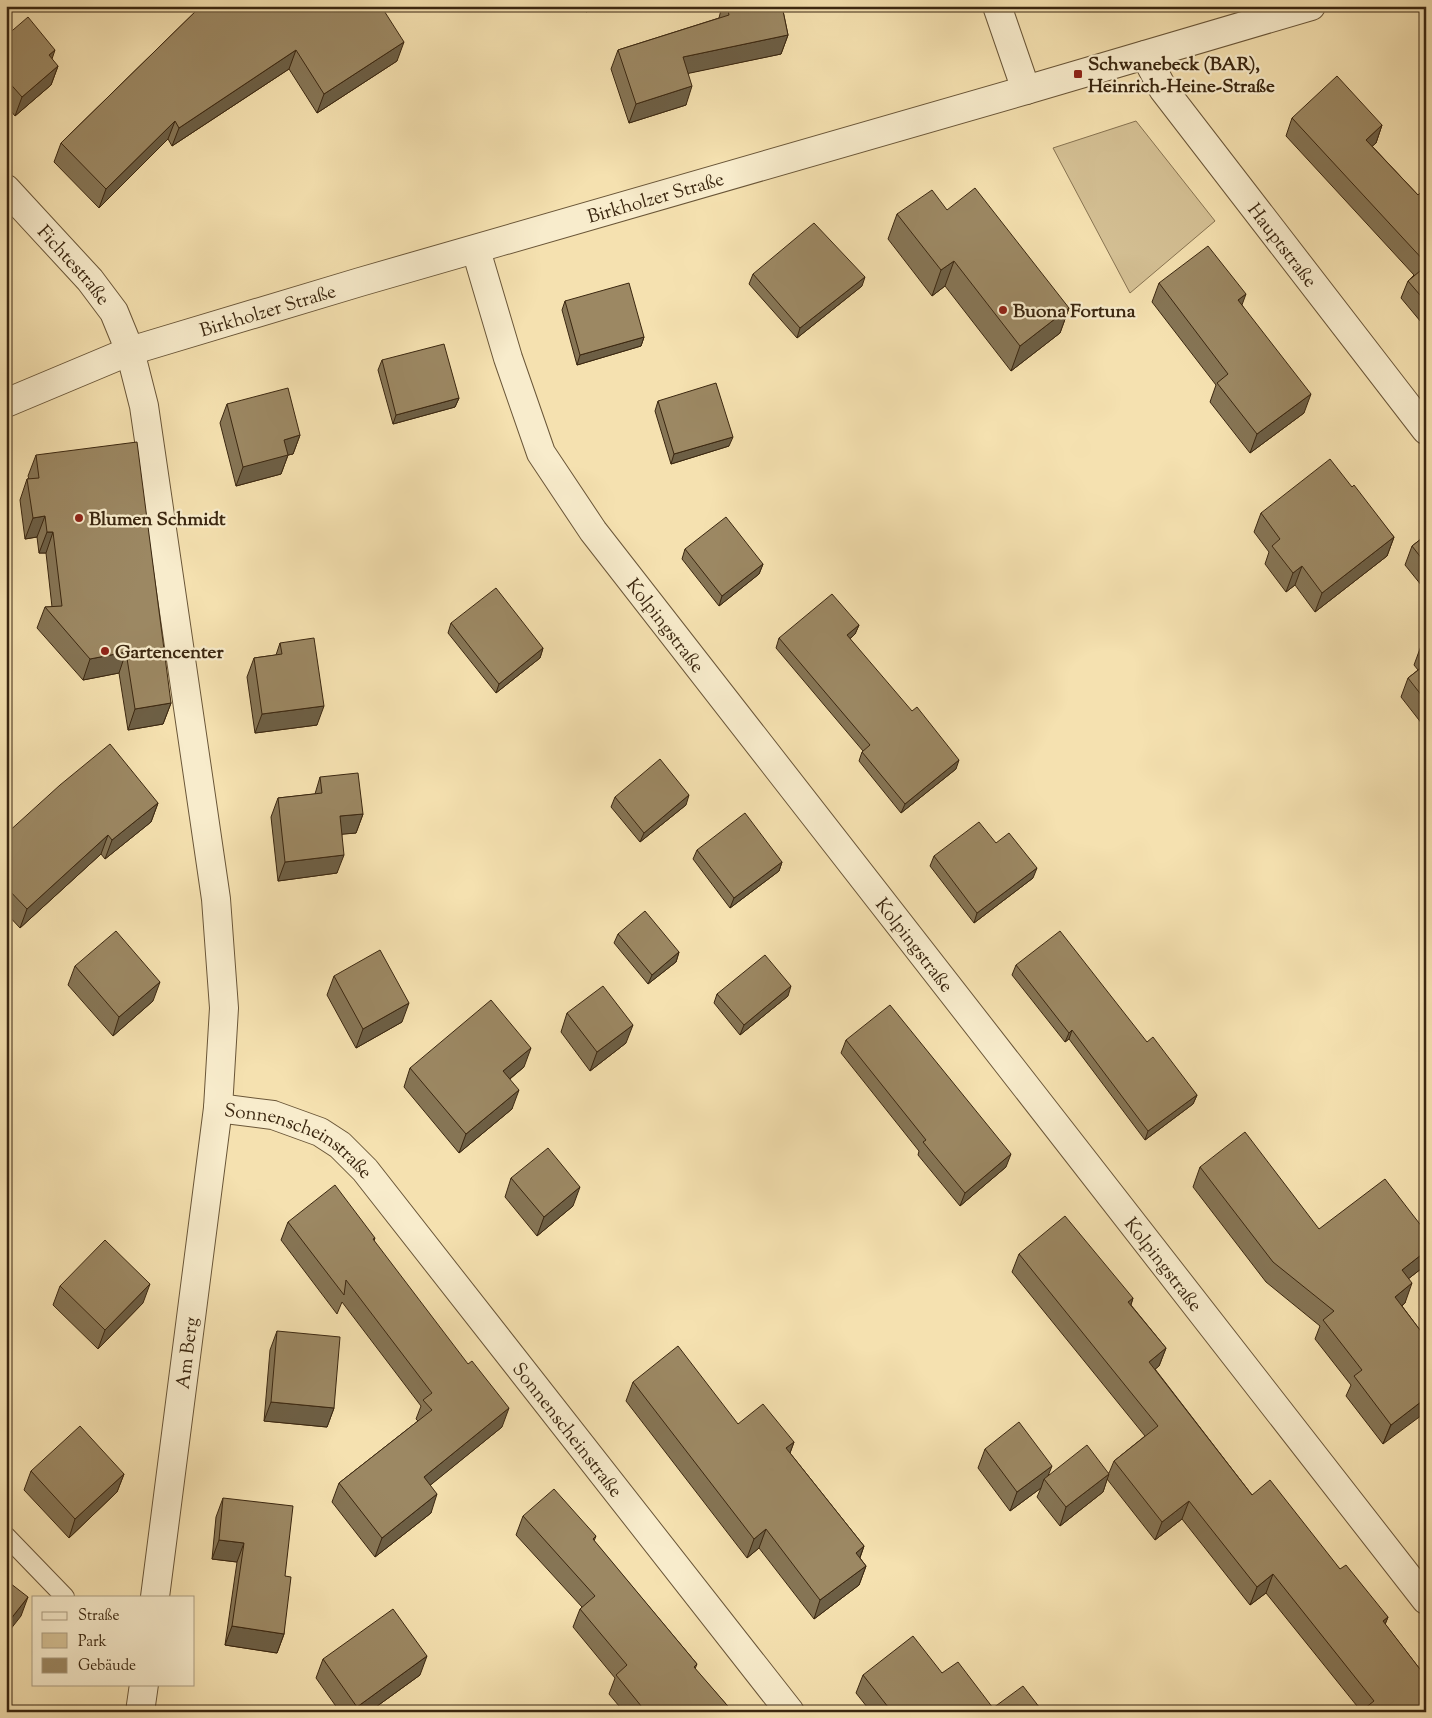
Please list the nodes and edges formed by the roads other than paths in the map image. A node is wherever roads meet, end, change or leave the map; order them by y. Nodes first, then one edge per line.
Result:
1 (997, 6) edge
2 (1311, 6) edge
3 (1145, 55) junction
4 (1026, 90) junction
5 (6, 189) edge
6 (476, 250) junction
7 (130, 350) junction
8 (6, 403) edge
9 (1426, 430) edge
10 (218, 1108) junction
11 (6, 1536) edge
12 (64, 1596) edge
13 (155, 1596) edge
14 (1426, 1600) edge
15 (144, 1686) edge
16 (140, 1712) edge
17 (790, 1712) edge

1 - 4 street
2 - 3 street, Birkholzer Straße
3 - 4 street, Birkholzer Straße
3 - 9 street, Hauptstraße
4 - 6 street, Birkholzer Straße
5 - 7 street, Fichtestraße
6 - 7 street, Birkholzer Straße
6 - 14 street, Kolpingstraße
7 - 8 street, Birkholzer Straße
7 - 10 street, Sonnenscheinstraße
10 - 13 street, Am Berg
10 - 17 street, Sonnenscheinstraße
11 - 12 lane
15 - 16 street

